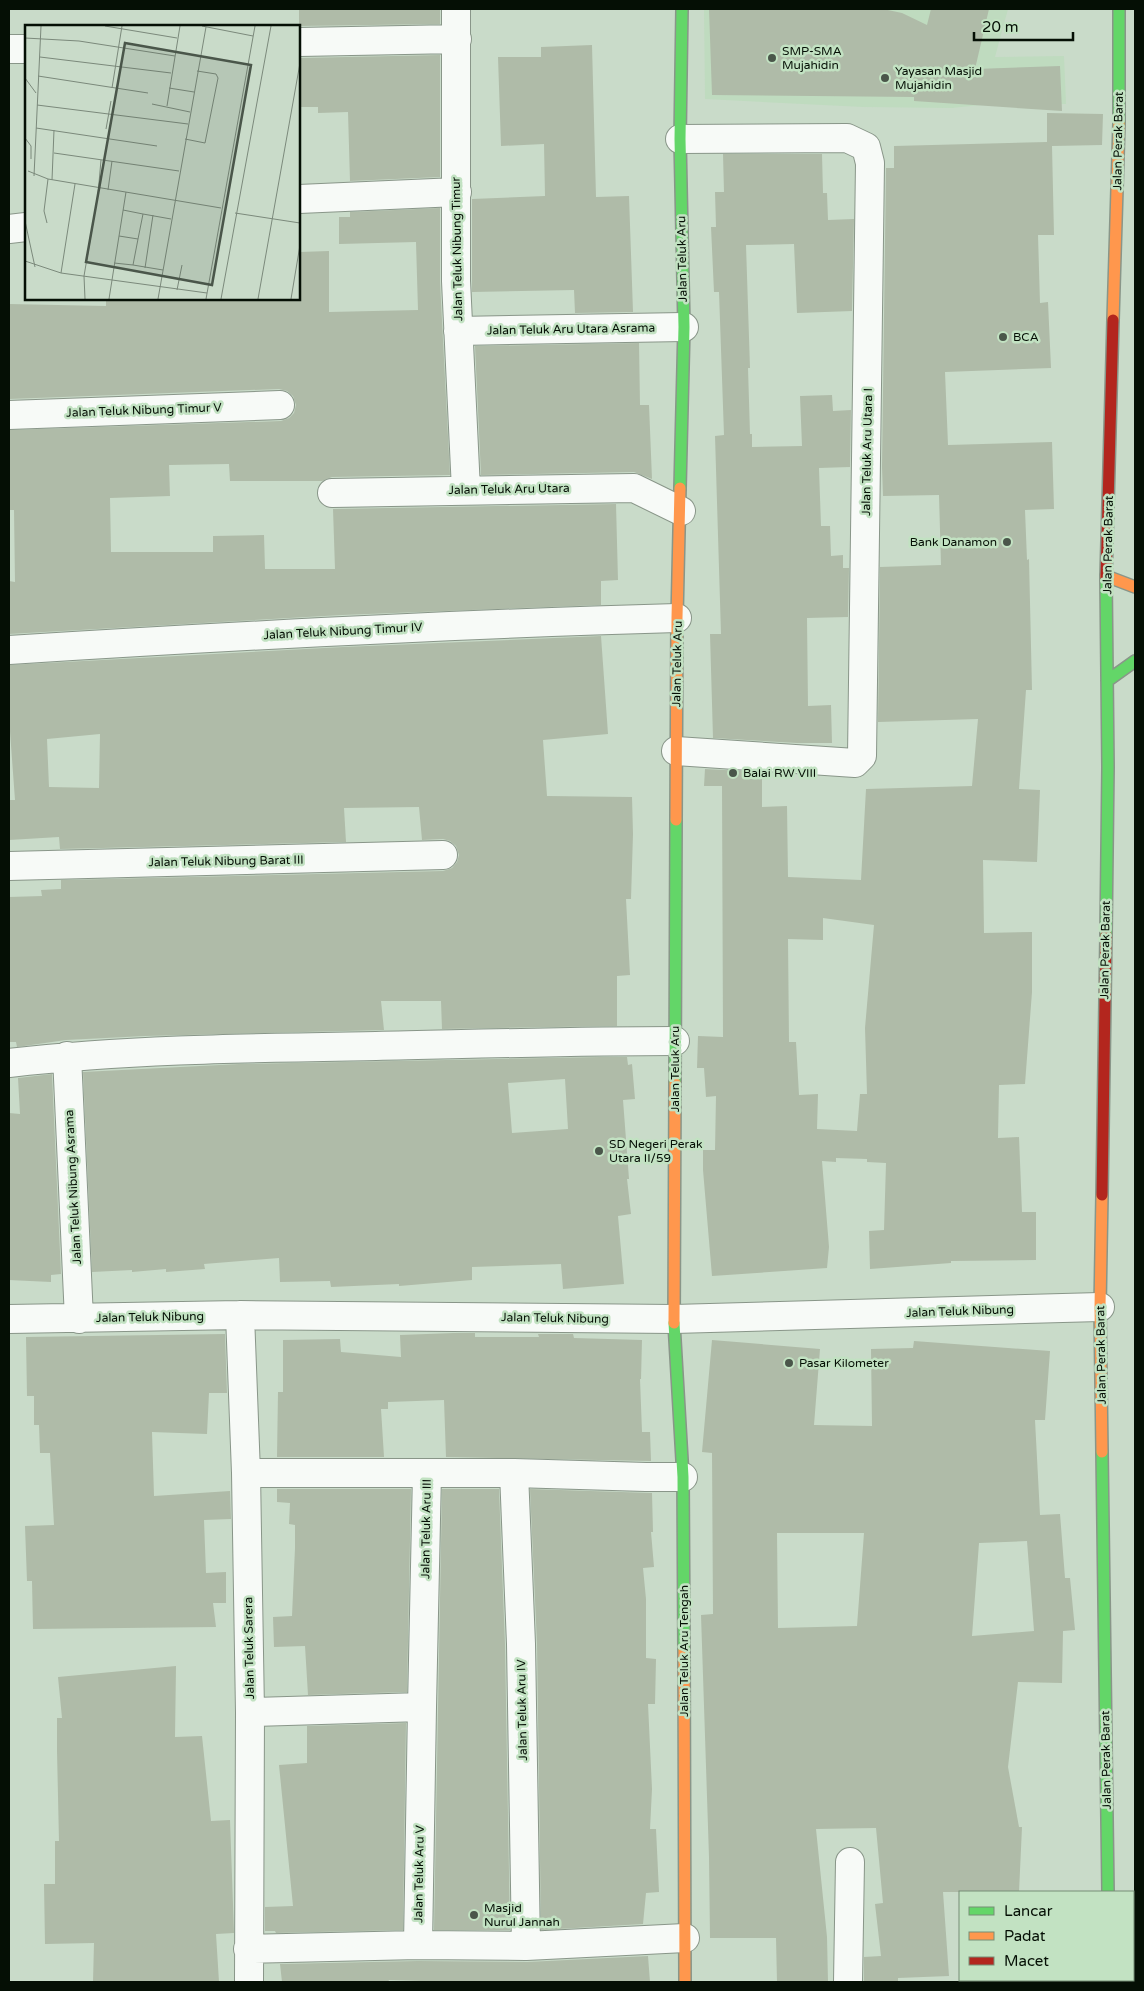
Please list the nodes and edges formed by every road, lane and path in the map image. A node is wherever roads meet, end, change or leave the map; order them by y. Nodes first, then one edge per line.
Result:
1 (456, 9) edge
2 (682, 9) edge
3 (1119, 9) edge
4 (457, 39) junction
5 (300, 42) edge
6 (9, 49) edge
7 (25, 49) edge
8 (680, 139) junction
9 (456, 192) junction
10 (300, 199) edge
11 (25, 227) edge
12 (9, 229) edge
13 (684, 327) junction
14 (458, 331) junction
15 (280, 405) dead end
16 (9, 415) edge
17 (466, 490) junction
18 (332, 493) dead end
19 (681, 511) junction
20 (1106, 576) junction
21 (1135, 587) edge
22 (677, 618) junction
23 (9, 650) edge
24 (1135, 661) edge
25 (1107, 681) junction
26 (676, 751) junction
27 (444, 855) dead end
28 (9, 866) edge
29 (675, 1040) junction
30 (67, 1056) junction
31 (9, 1063) edge
32 (1100, 1307) junction
33 (240, 1315) junction
34 (9, 1319) edge
35 (79, 1319) junction
36 (674, 1319) junction
37 (246, 1473) junction
38 (427, 1473) junction
39 (514, 1473) junction
40 (683, 1476) junction
41 (422, 1707) junction
42 (250, 1712) junction
43 (850, 1862) dead end
44 (1108, 1891) edge
45 (684, 1938) junction
46 (418, 1945) junction
47 (526, 1946) junction
48 (248, 1949) junction
49 (249, 1982) edge
50 (685, 1982) edge
51 (848, 1982) edge

1 - 4 street, Jalan Teluk Nibung Timur
2 - 8 main road, Jalan Teluk Aru
3 - 20 main road, Jalan Perak Barat
4 - 5 street
4 - 9 street, Jalan Teluk Nibung Timur
6 - 7 street
8 - 13 main road, Jalan Teluk Aru
8 - 26 street, Jalan Teluk Aru Utara I
9 - 10 street
9 - 14 street, Jalan Teluk Nibung Timur
11 - 12 street
13 - 14 street, Jalan Teluk Aru Utara Asrama
13 - 19 main road, Jalan Teluk Aru
14 - 17 street, Jalan Teluk Nibung Timur
15 - 16 street, Jalan Teluk Nibung Timur V
17 - 18 street, Jalan Teluk Aru Utara
17 - 19 street, Jalan Teluk Aru Utara
19 - 22 main road, Jalan Teluk Aru
20 - 21 main road
20 - 25 main road, Jalan Perak Barat
22 - 23 street, Jalan Teluk Nibung Timur IV
22 - 26 main road, Jalan Teluk Aru
24 - 25 main road
25 - 32 main road, Jalan Perak Barat
26 - 29 main road, Jalan Teluk Aru
27 - 28 street, Jalan Teluk Nibung Barat III
29 - 30 street
29 - 36 main road, Jalan Teluk Aru
30 - 31 street
30 - 35 street, Jalan Teluk Nibung Asrama
32 - 36 street, Jalan Teluk Nibung
32 - 44 main road, Jalan Perak Barat
33 - 35 street, Jalan Teluk Nibung
33 - 36 street, Jalan Teluk Nibung
33 - 37 street, Jalan Teluk Sarera
34 - 35 street, Jalan Teluk Nibung
36 - 40 main road, Jalan Teluk Aru Tengah
37 - 38 street, Jalan Teluk Aru III
37 - 42 street, Jalan Teluk Sarera
38 - 39 street
38 - 41 street, Jalan Teluk Aru III
39 - 40 street
39 - 47 street, Jalan Teluk Aru IV
40 - 45 main road, Jalan Teluk Aru Tengah
41 - 42 street
41 - 46 street, Jalan Teluk Aru V
42 - 48 street, Jalan Teluk Sarera
43 - 51 street
45 - 47 street
45 - 50 main road, Jalan Teluk Aru Tengah
46 - 47 street
46 - 48 street
48 - 49 street, Jalan Teluk Sarera

